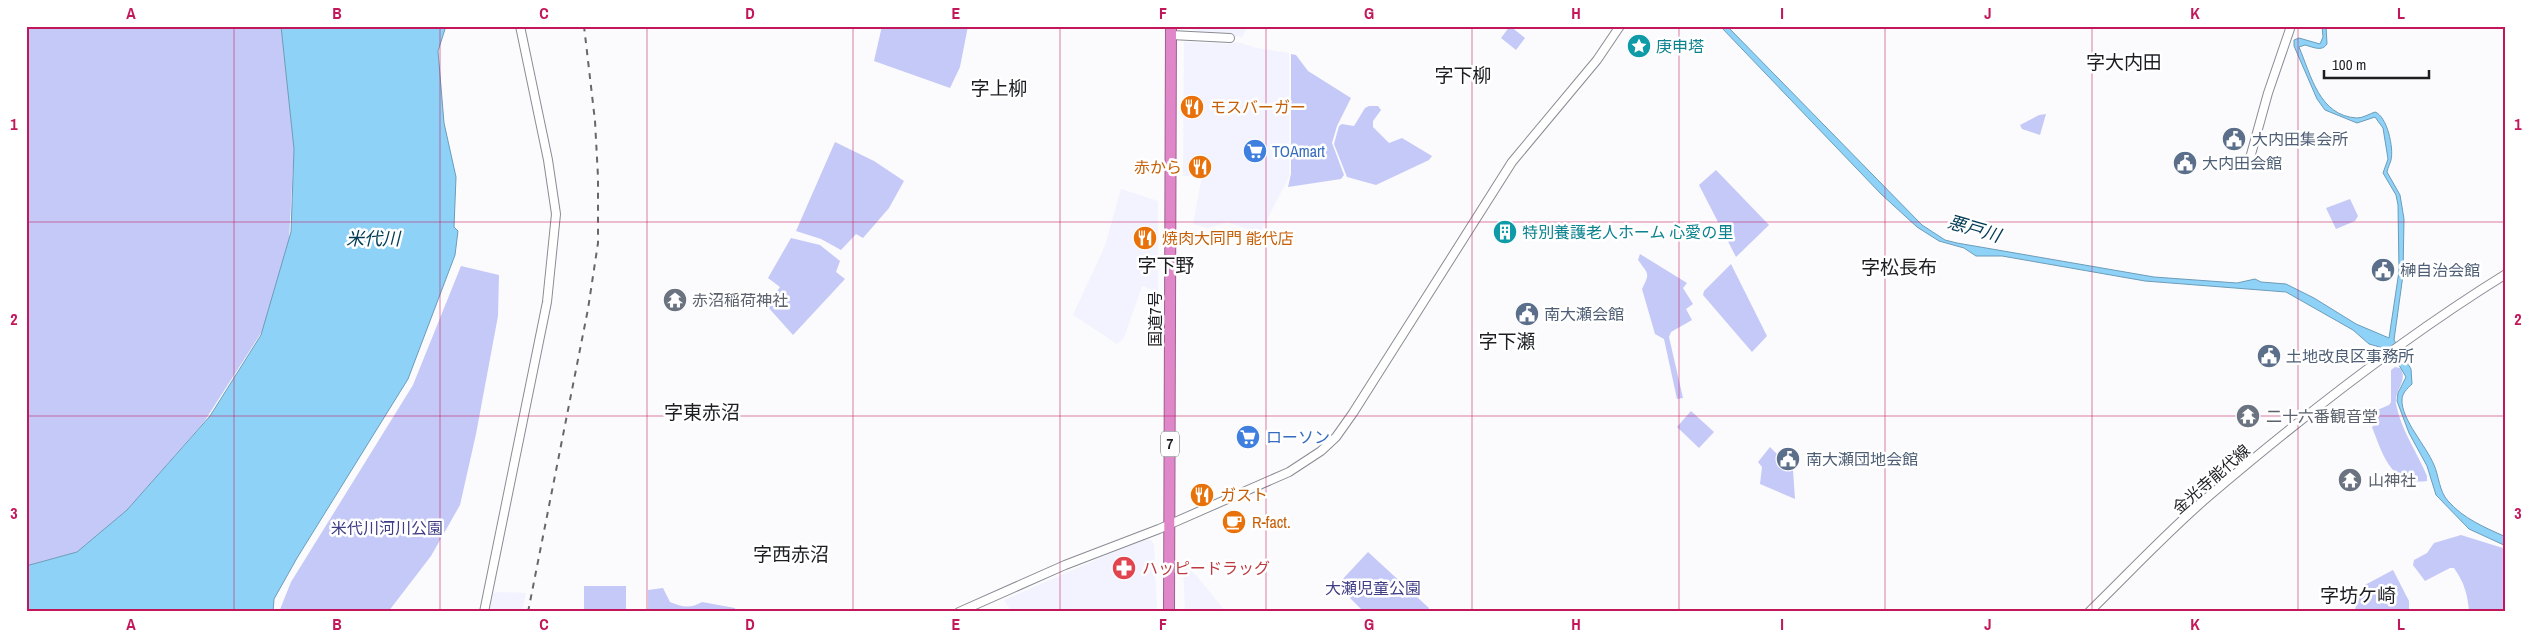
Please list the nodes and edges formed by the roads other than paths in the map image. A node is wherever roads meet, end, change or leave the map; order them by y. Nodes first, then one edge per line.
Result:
1 (520, 26) edge
2 (1620, 26) edge
3 (2291, 26) edge
4 (1171, 31) edge
5 (1230, 38) dead end
6 (2250, 158) dead end
7 (2506, 274) edge
8 (1169, 524) junction
9 (484, 612) edge
10 (959, 612) edge
11 (1169, 612) edge
12 (2089, 612) edge

1 - 9 street
2 - 8 street
3 - 6 street
4 - 5 street
4 - 8 highway, 国道7号 / 7
7 - 12 street, 金光寺能代線
8 - 10 street
8 - 11 highway, 国道7号 / 7

